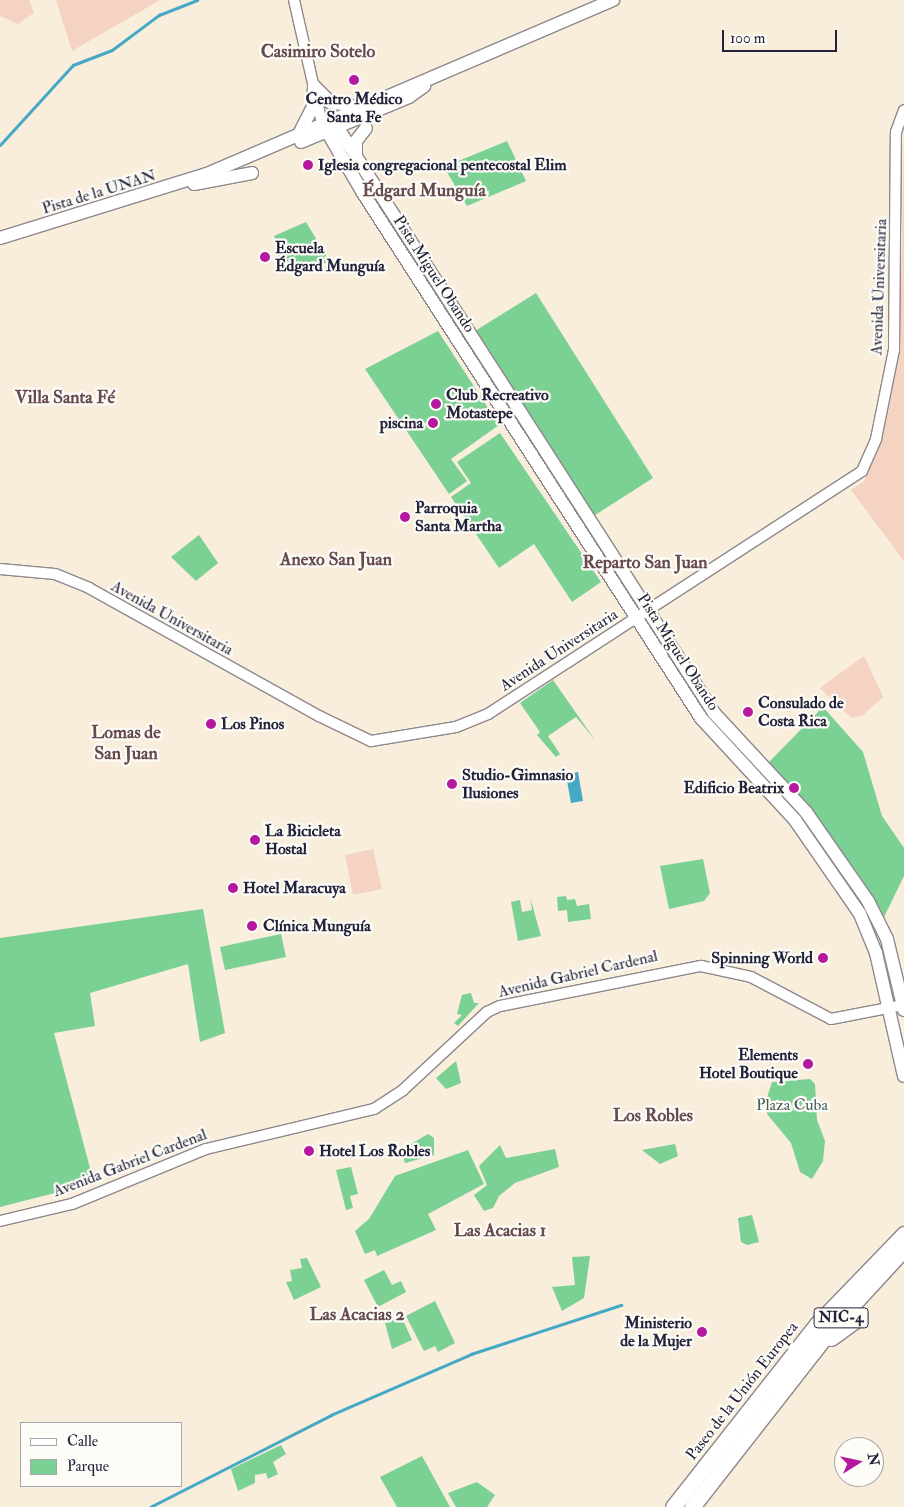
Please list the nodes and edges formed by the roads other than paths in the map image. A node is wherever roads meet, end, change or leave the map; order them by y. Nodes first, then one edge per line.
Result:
1 (294, 0) edge
2 (612, 0) edge
3 (438, 76) junction
4 (314, 86) junction
5 (364, 107) junction
6 (904, 110) edge
7 (329, 126) junction
8 (366, 128) dead end
9 (298, 135) junction
10 (358, 163) junction
11 (252, 173) dead end
12 (207, 174) junction
13 (171, 186) junction
14 (0, 238) edge
15 (0, 569) edge
16 (649, 611) junction
17 (636, 617) junction
18 (903, 1007) edge
19 (889, 1008) junction
20 (904, 1076) edge
21 (0, 1221) edge
22 (904, 1234) edge
23 (904, 1249) edge
24 (856, 1320) dead end
25 (801, 1366) junction
26 (673, 1507) edge
27 (692, 1507) edge

1 - 4 street, Pista Miguel Obando
2 - 3 main road, Pista de la UNAN
3 - 5 main road, Pista de la UNAN
3 - 7 main road, Pista de la UNAN
4 - 5 main road
4 - 7 street, Pista Miguel Obando
4 - 9 main road
5 - 7 main road, Pista de la UNAN
6 - 16 street, Avenida Universitaria
7 - 9 main road, Pista de la UNAN
7 - 10 main road, Pista Miguel Obando
7 - 12 main road, Pista de la UNAN
7 - 17 main road, Pista Miguel Obando
8 - 10 main road
9 - 12 main road, Pista de la UNAN
10 - 16 main road, Pista Miguel Obando
11 - 13 main road
12 - 13 main road, Pista de la UNAN
13 - 14 main road, Pista de la UNAN
15 - 17 street, Avenida Universitaria
16 - 17 street, Avenida Universitaria
16 - 18 main road, Pista Miguel Obando
17 - 19 main road, Pista Miguel Obando
18 - 19 street, Avenida Gabriel Cardenal
19 - 20 main road, Pista Miguel Obando
19 - 21 street, Avenida Gabriel Cardenal
22 - 26 highway, Paseo de la Unión Europea / NIC-4
23 - 25 highway, Paseo de la Unión Europea / NIC-4
24 - 25 highway
25 - 27 highway, Paseo de la Unión Europea / NIC-4

